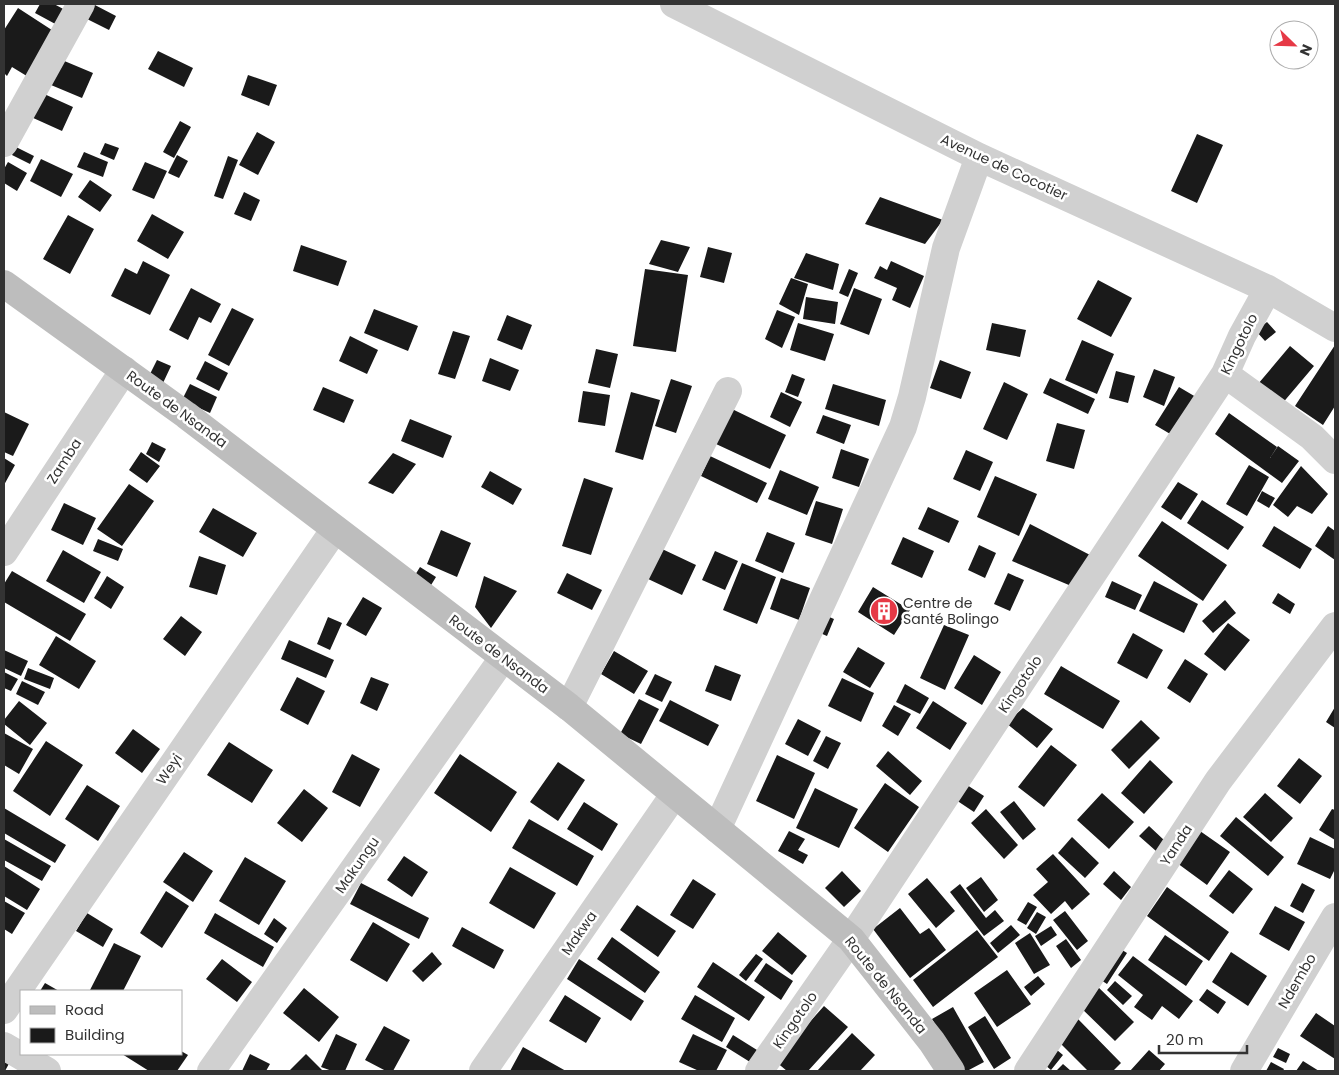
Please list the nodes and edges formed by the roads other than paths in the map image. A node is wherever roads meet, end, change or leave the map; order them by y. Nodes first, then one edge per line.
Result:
1 (81, 4) edge
2 (674, 4) edge
3 (4, 144) edge
4 (979, 157) junction
5 (4, 284) edge
6 (1268, 289) junction
7 (1335, 328) edge
8 (124, 370) junction
9 (1225, 374) junction
10 (728, 391) dead end
11 (1335, 460) edge
12 (335, 529) junction
13 (4, 552) edge
14 (1335, 626) edge
15 (503, 658) junction
16 (569, 707) junction
17 (674, 795) junction
18 (717, 829) junction
19 (1335, 917) edge
20 (851, 939) junction
21 (4, 1010) edge
22 (4, 1046) edge
23 (47, 1071) edge
24 (210, 1071) edge
25 (483, 1071) edge
26 (759, 1071) edge
27 (951, 1071) edge
28 (1028, 1071) edge
29 (1244, 1071) edge

1 - 3 street
2 - 4 street, Avenue de Cocotier
4 - 6 street, Avenue de Cocotier
4 - 18 street
5 - 8 street, Route de Nsanda
6 - 7 street, Avenue de Cocotier
6 - 9 street, Kingotolo
8 - 12 street, Route de Nsanda
8 - 13 street, Zamba
9 - 11 street
9 - 20 street, Kingotolo
10 - 16 street
12 - 15 street, Route de Nsanda
12 - 21 street, Weyi
14 - 28 street, Yanda
15 - 16 street, Route de Nsanda
15 - 24 street, Makungu
16 - 17 street, Route de Nsanda
17 - 18 street, Route de Nsanda
17 - 25 street, Makwa
18 - 20 street, Route de Nsanda
19 - 29 street, Ndembo
20 - 26 street, Kingotolo
20 - 27 street, Route de Nsanda
22 - 23 street

